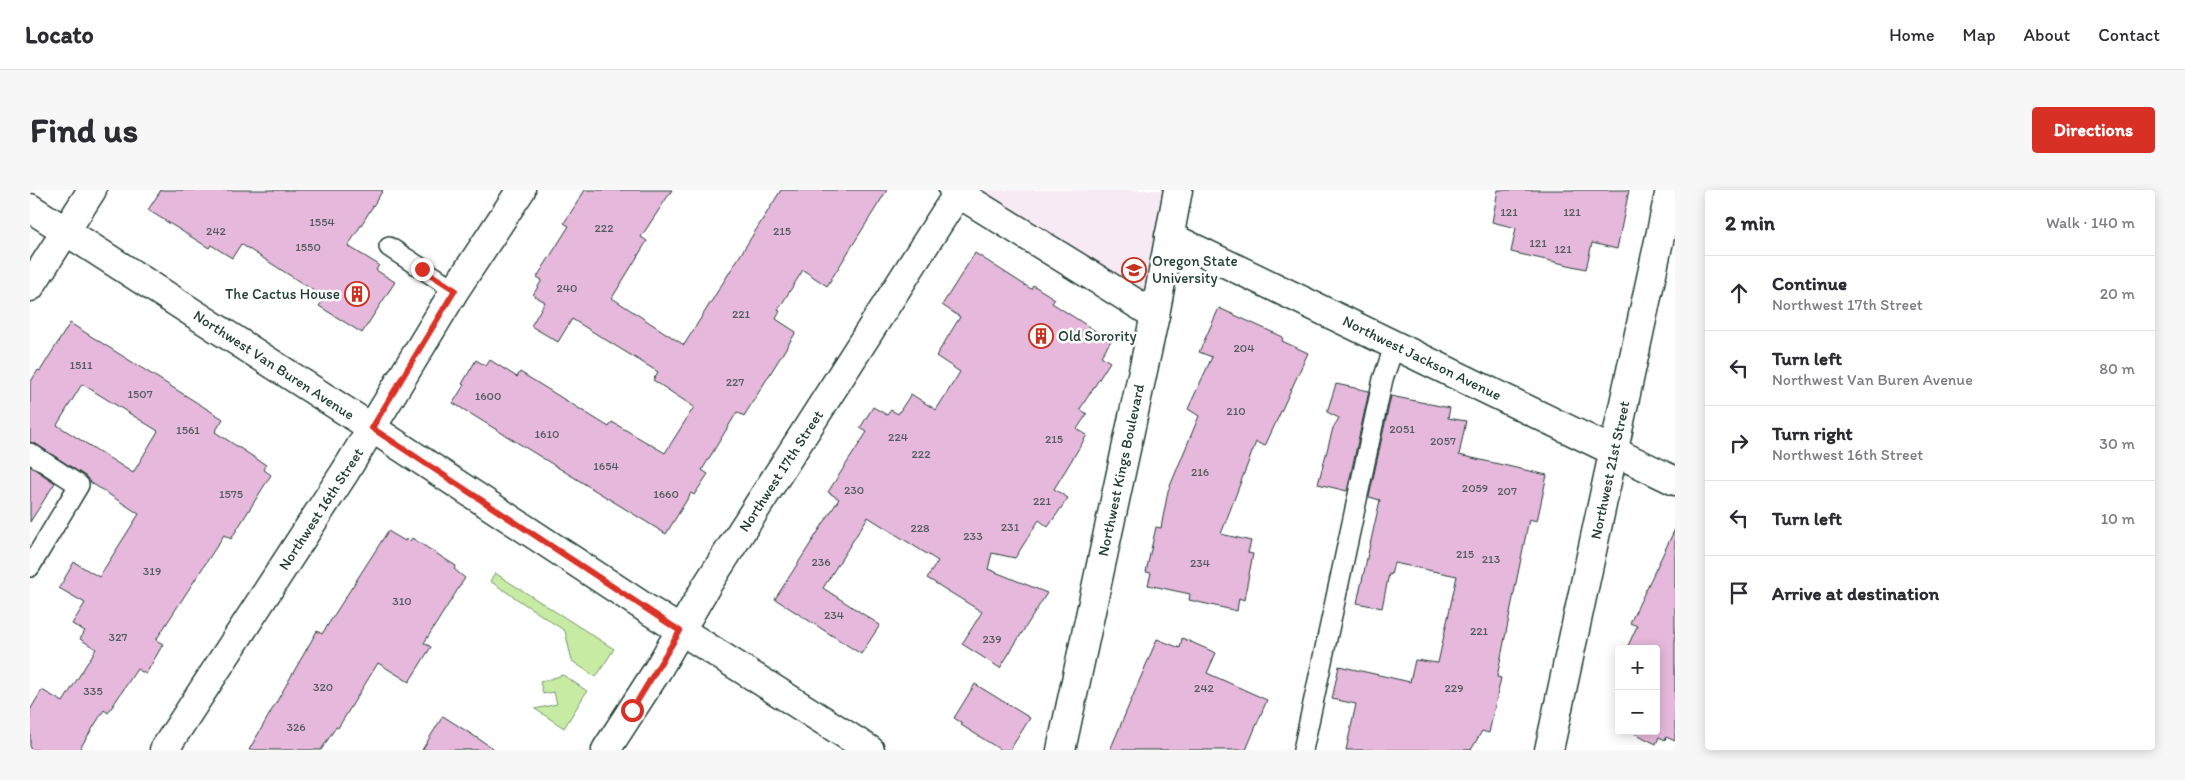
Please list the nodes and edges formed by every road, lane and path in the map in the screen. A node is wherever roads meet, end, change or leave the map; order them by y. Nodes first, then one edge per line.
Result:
1 (92, 190) edge
2 (521, 190) edge
3 (1178, 190) edge
4 (1670, 190) edge
5 (956, 191) edge
6 (30, 208) edge
7 (66, 232) junction
8 (1169, 236) junction
9 (388, 247) dead end
10 (30, 287) edge
11 (455, 290) junction
12 (1154, 315) junction
13 (1395, 344) junction
14 (372, 428) junction
15 (1614, 451) junction
16 (30, 453) edge
17 (1675, 481) edge
18 (30, 567) edge
19 (680, 631) junction
20 (164, 750) edge
21 (606, 750) edge
22 (870, 750) edge
23 (1061, 750) edge
24 (1303, 750) edge
25 (1549, 750) edge

1 - 7 street
2 - 11 street, Northwest 16th Street
3 - 8 street, Northwest Kings Boulevard
4 - 15 street, Northwest 21st Street
5 - 12 street
5 - 19 street, Northwest 17th Street
6 - 7 street, Northwest Van Buren Avenue
7 - 10 street
7 - 14 street, Northwest Van Buren Avenue
8 - 12 street, Northwest Kings Boulevard
8 - 13 street, Northwest Jackson Avenue
9 - 11 lane
11 - 14 street, Northwest 16th Street
12 - 23 street, Northwest Kings Boulevard
13 - 15 street, Northwest Jackson Avenue
13 - 24 lane
14 - 19 street, Northwest Van Buren Avenue
14 - 20 street, Northwest 16th Street
15 - 17 street, Northwest Jackson Avenue
15 - 25 street, Northwest 21st Street
16 - 18 lane
19 - 21 street, Northwest 17th Street
19 - 22 street, Northwest Van Buren Avenue

